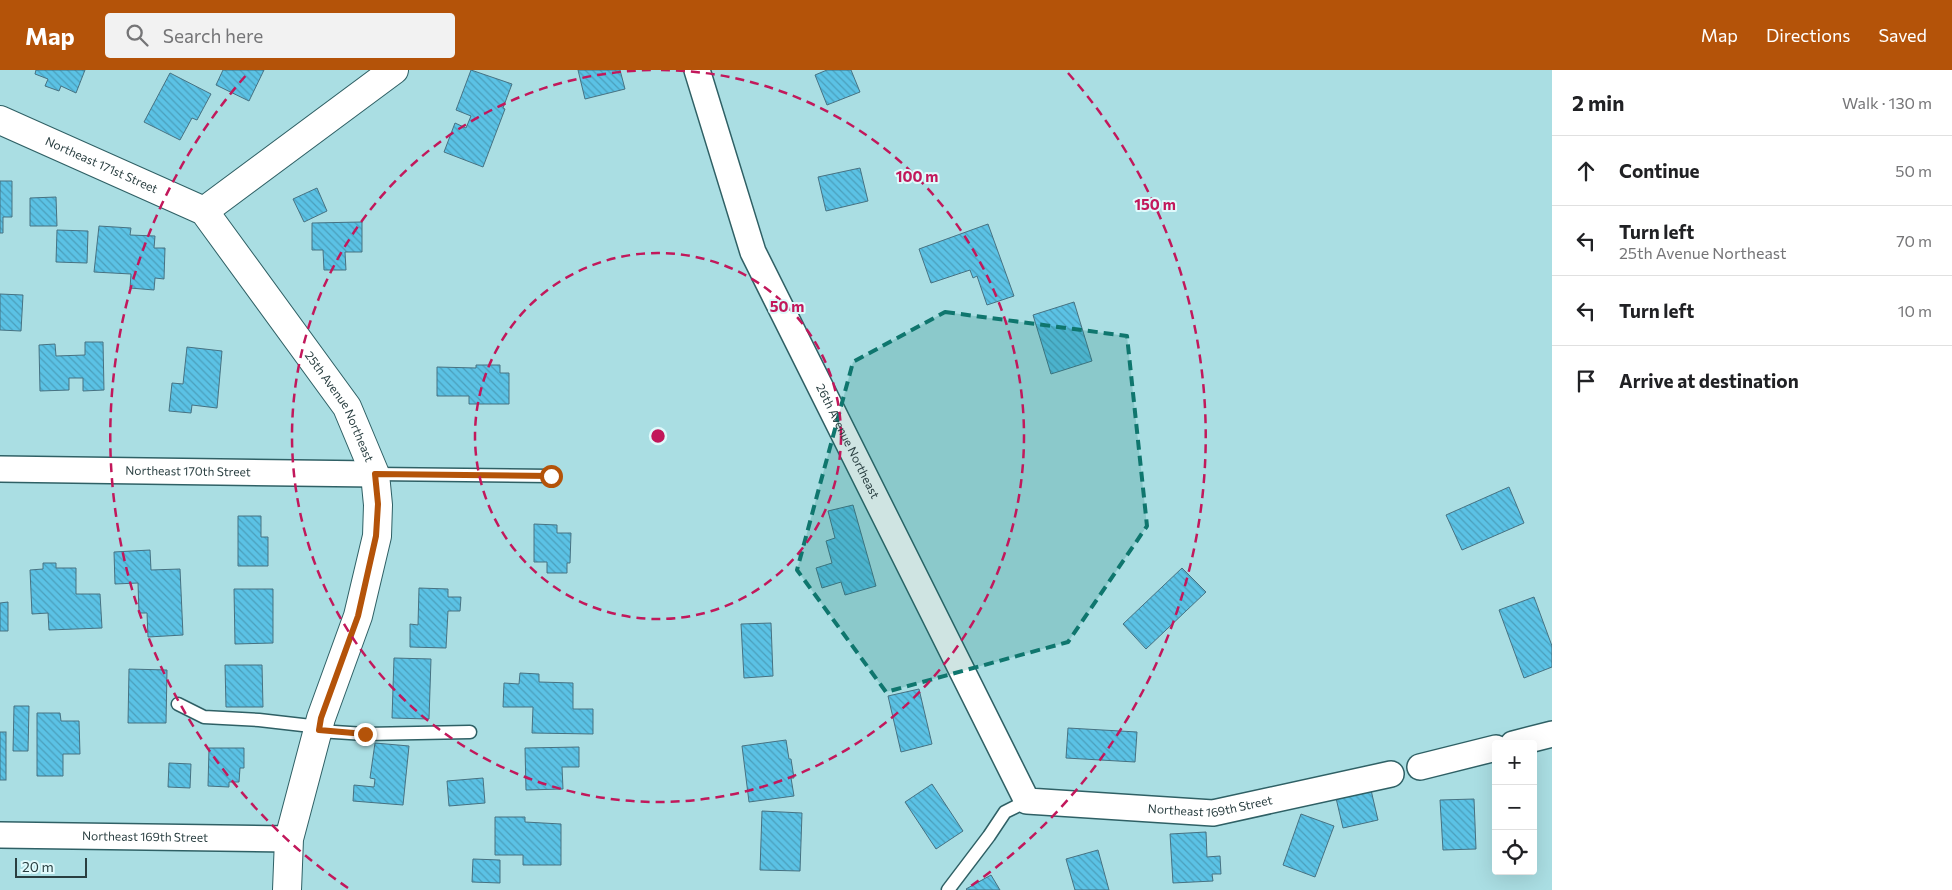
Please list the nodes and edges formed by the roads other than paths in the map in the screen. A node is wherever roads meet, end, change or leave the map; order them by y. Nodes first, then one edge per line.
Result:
1 (394, 70) edge
2 (697, 70) edge
3 (0, 120) edge
4 (204, 211) junction
5 (0, 469) edge
6 (375, 474) junction
7 (551, 476) dead end
8 (178, 704) dead end
9 (319, 729) junction
10 (470, 732) dead end
11 (1552, 734) edge
12 (1529, 740) edge
13 (1492, 749) edge
14 (1420, 767) dead end
15 (1390, 774) dead end
16 (1027, 801) junction
17 (0, 835) edge
18 (289, 839) junction
19 (287, 890) edge
20 (948, 890) edge

1 - 4 street
2 - 16 street, 26th Avenue Northeast
3 - 4 street, Northeast 171st Street
4 - 6 street, 25th Avenue Northeast
5 - 6 street, Northeast 170th Street
6 - 7 lane
6 - 9 street, 25th Avenue Northeast
8 - 9 lane
9 - 10 lane
9 - 18 street, 25th Avenue Northeast
11 - 12 street
13 - 14 street
15 - 16 street, Northeast 169th Street
16 - 20 lane
17 - 18 street, Northeast 169th Street
18 - 19 street, 25th Avenue Northeast

